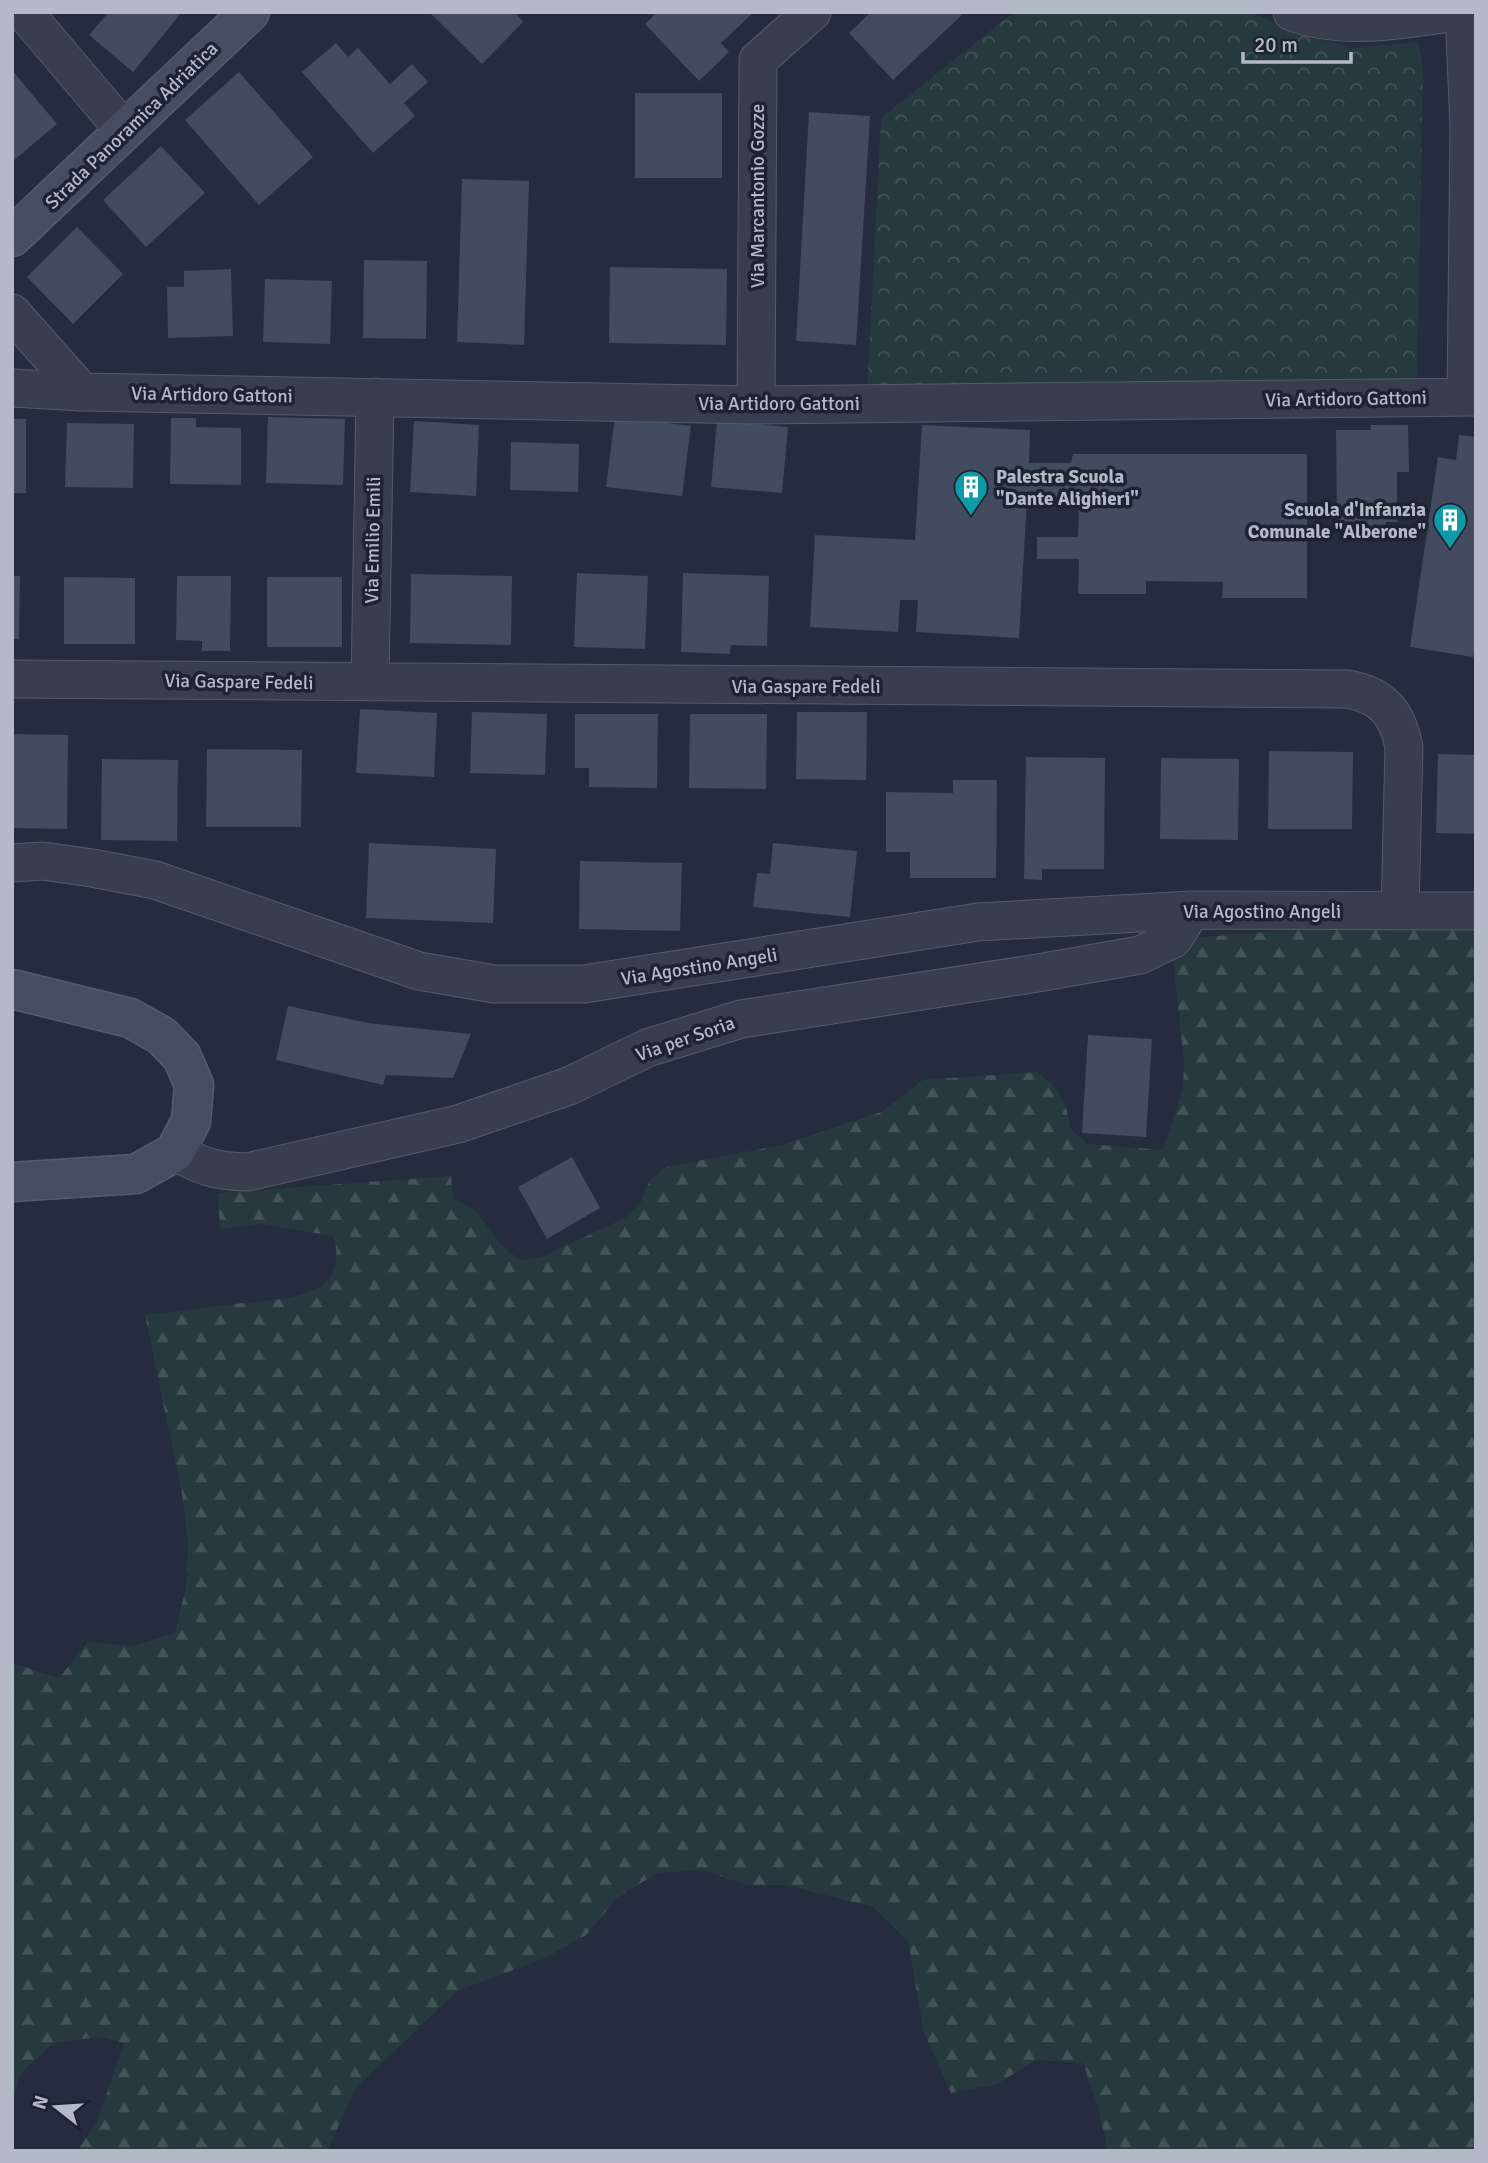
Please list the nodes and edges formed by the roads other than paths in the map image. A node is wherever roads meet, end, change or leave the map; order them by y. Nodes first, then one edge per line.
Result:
1 (24, 12) edge
2 (250, 12) edge
3 (812, 12) edge
4 (1292, 12) edge
5 (1455, 12) edge
6 (1464, 12) edge
7 (1473, 127) edge
8 (124, 130) junction
9 (12, 237) edge
10 (12, 313) edge
11 (12, 388) edge
12 (82, 392) junction
13 (374, 397) junction
14 (1471, 397) edge
15 (756, 405) junction
16 (12, 678) edge
17 (370, 682) junction
18 (12, 863) edge
19 (1192, 910) junction
20 (1401, 911) junction
21 (1476, 911) edge
22 (12, 989) edge
23 (175, 1152) junction
24 (12, 1182) edge

1 - 8 street
2 - 8 street, Strada Panoramica Adriatica
3 - 15 street, Via Marcantonio Gozze
4 - 5 street
6 - 7 street
7 - 14 street
8 - 9 street, Strada Panoramica Adriatica
10 - 12 street
11 - 12 street, Via Artidoro Gattoni
12 - 13 street, Via Artidoro Gattoni
13 - 15 street, Via Artidoro Gattoni
13 - 17 street, Via Emilio Emili
14 - 15 street, Via Artidoro Gattoni
16 - 17 street, Via Gaspare Fedeli
17 - 20 street, Via Gaspare Fedeli
18 - 19 street, Via Agostino Angeli
19 - 20 street, Via Agostino Angeli
19 - 23 street, Via per Soria
20 - 21 street
22 - 23 street
23 - 24 street

